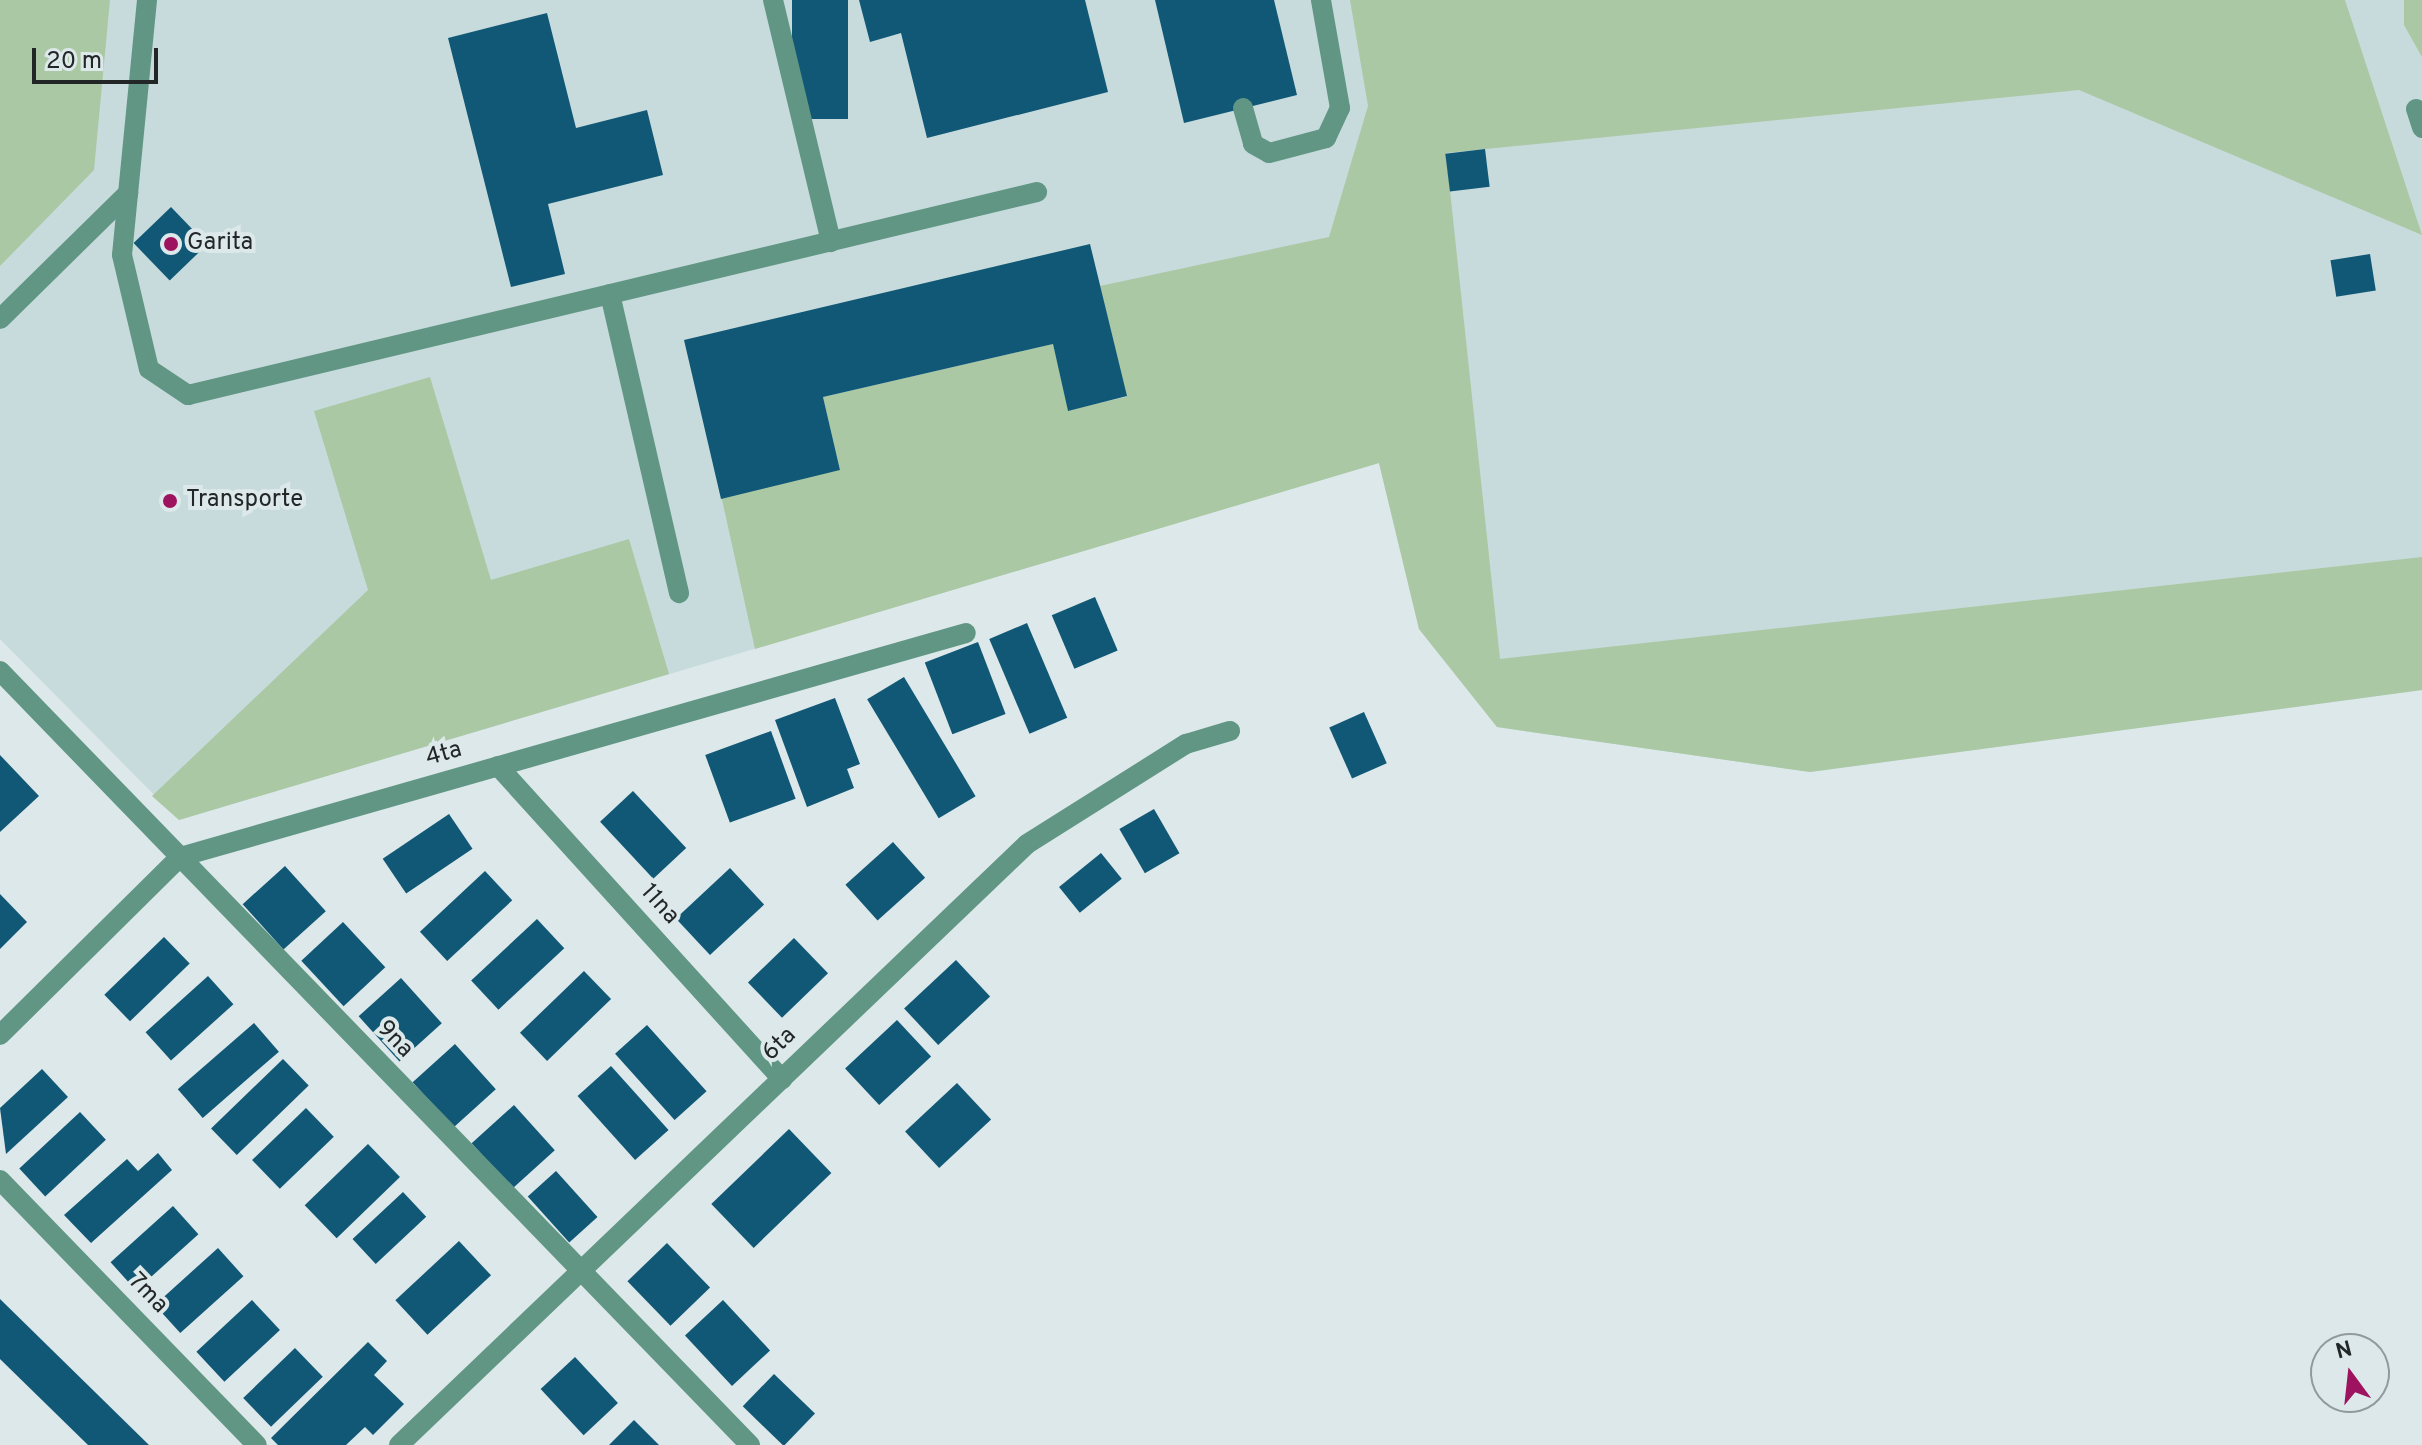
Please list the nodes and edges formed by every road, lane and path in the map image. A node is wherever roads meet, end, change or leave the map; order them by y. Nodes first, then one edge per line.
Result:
1 (147, 0) edge
2 (773, 0) edge
3 (1321, 0) edge
4 (1243, 108) dead end
5 (1037, 192) dead end
6 (128, 193) junction
7 (831, 242) junction
8 (610, 294) junction
9 (0, 319) edge
10 (679, 593) dead end
11 (966, 633) dead end
12 (0, 671) edge
13 (1230, 731) dead end
14 (498, 766) junction
15 (180, 857) junction
16 (0, 1035) edge
17 (782, 1079) junction
18 (0, 1180) edge
19 (581, 1271) junction
20 (257, 1445) edge
21 (399, 1445) edge
22 (750, 1445) edge

1 - 6 street
2 - 7 street
3 - 4 street
5 - 7 street
6 - 8 street
6 - 9 street
7 - 8 street
8 - 10 street
11 - 14 street, 4ta
12 - 15 street, 9na
13 - 17 street, 6ta
14 - 15 street, 4ta
14 - 17 street, 11na
15 - 16 street, 4ta
15 - 19 street, 9na
17 - 19 street, 6ta
18 - 20 street, 7ma
19 - 21 street, 6ta
19 - 22 street, 9na

